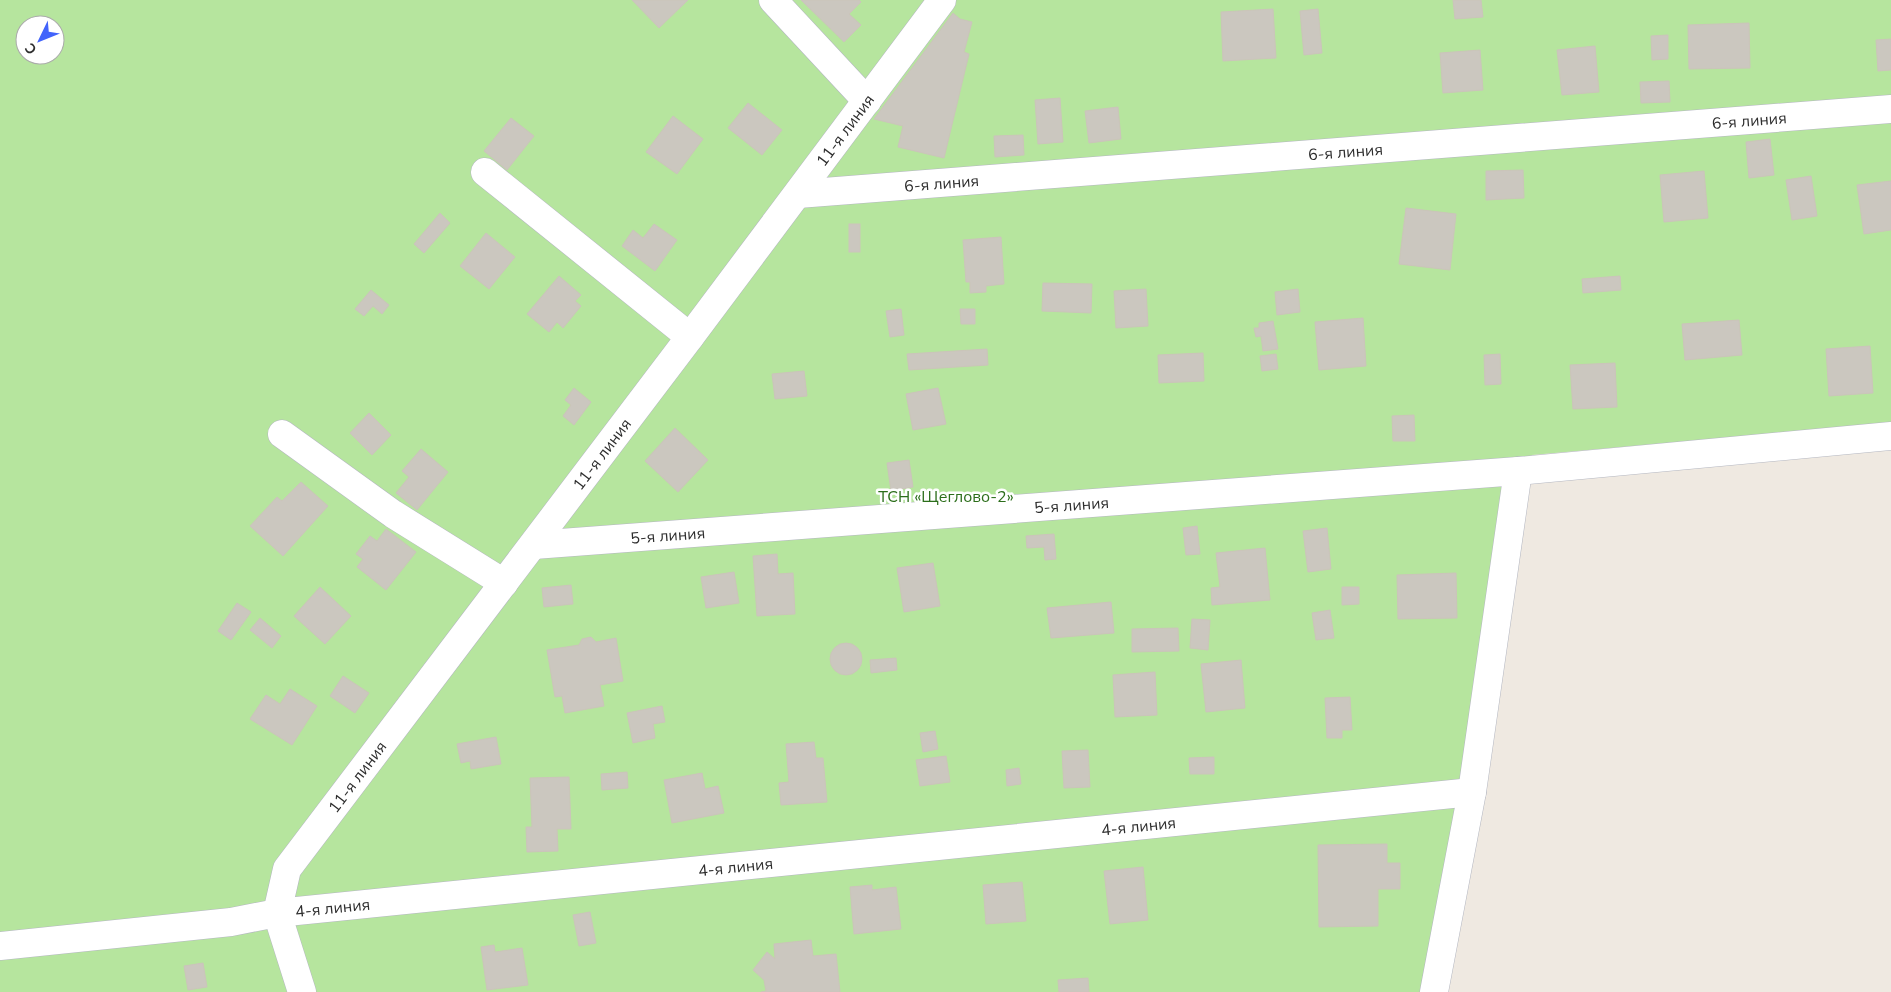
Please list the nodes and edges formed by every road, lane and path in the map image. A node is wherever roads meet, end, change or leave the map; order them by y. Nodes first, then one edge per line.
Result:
1 (773, 0) edge
2 (942, 0) edge
3 (867, 101) junction
4 (1891, 109) edge
5 (485, 172) dead end
6 (798, 194) junction
7 (690, 337) junction
8 (282, 434) dead end
9 (1891, 436) edge
10 (1518, 471) junction
11 (534, 545) junction
12 (504, 583) junction
13 (1472, 792) junction
14 (277, 913) junction
15 (0, 946) edge
16 (302, 992) edge
17 (1434, 992) edge

1 - 3 street
2 - 3 street, 11-я линия
3 - 6 street, 11-я линия
4 - 6 street, 6-я линия
5 - 7 street
6 - 7 street, 11-я линия
7 - 11 street, 11-я линия
8 - 12 street
9 - 10 street, 5-я линия
10 - 11 street, 5-я линия
10 - 13 street
11 - 12 street, 11-я линия
12 - 14 street, 11-я линия
13 - 14 street, 4-я линия
13 - 17 street
14 - 15 street, 4-я линия
14 - 16 street

